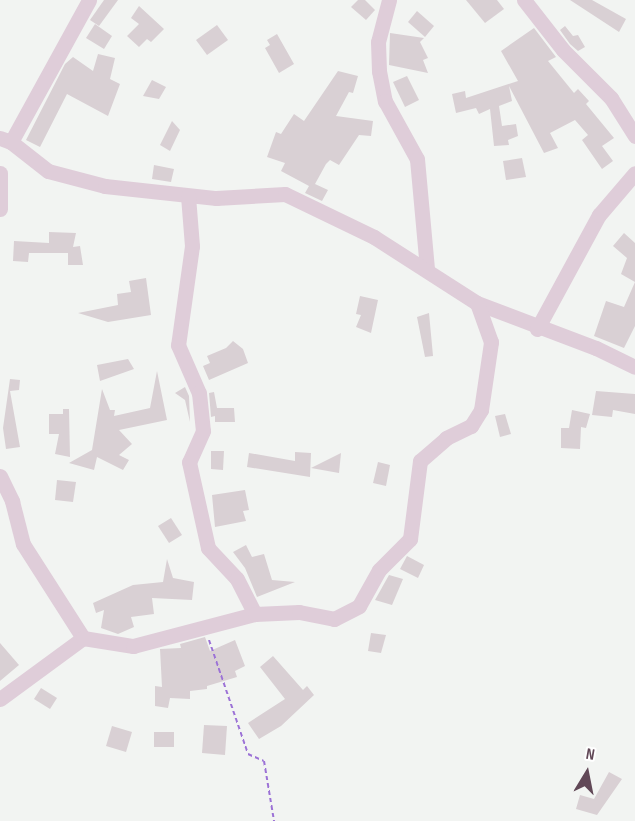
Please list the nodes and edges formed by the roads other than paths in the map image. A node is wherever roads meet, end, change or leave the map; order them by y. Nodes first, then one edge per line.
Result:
1 (89, 0) edge
2 (389, 0) edge
3 (524, 0) edge
4 (635, 136) edge
5 (5, 140) edge
6 (0, 173) edge
7 (635, 173) edge
8 (188, 196) junction
9 (0, 209) edge
10 (427, 269) junction
11 (477, 303) junction
12 (537, 329) junction
13 (635, 368) edge
14 (0, 476) edge
15 (255, 614) junction
16 (83, 639) junction
17 (0, 699) edge

1 - 5 street
2 - 10 street
3 - 4 street
5 - 8 street
6 - 9 street
7 - 12 street
8 - 10 street
8 - 15 street
10 - 11 street
11 - 12 street
11 - 15 street
12 - 13 street
14 - 16 street
15 - 16 street
16 - 17 street

